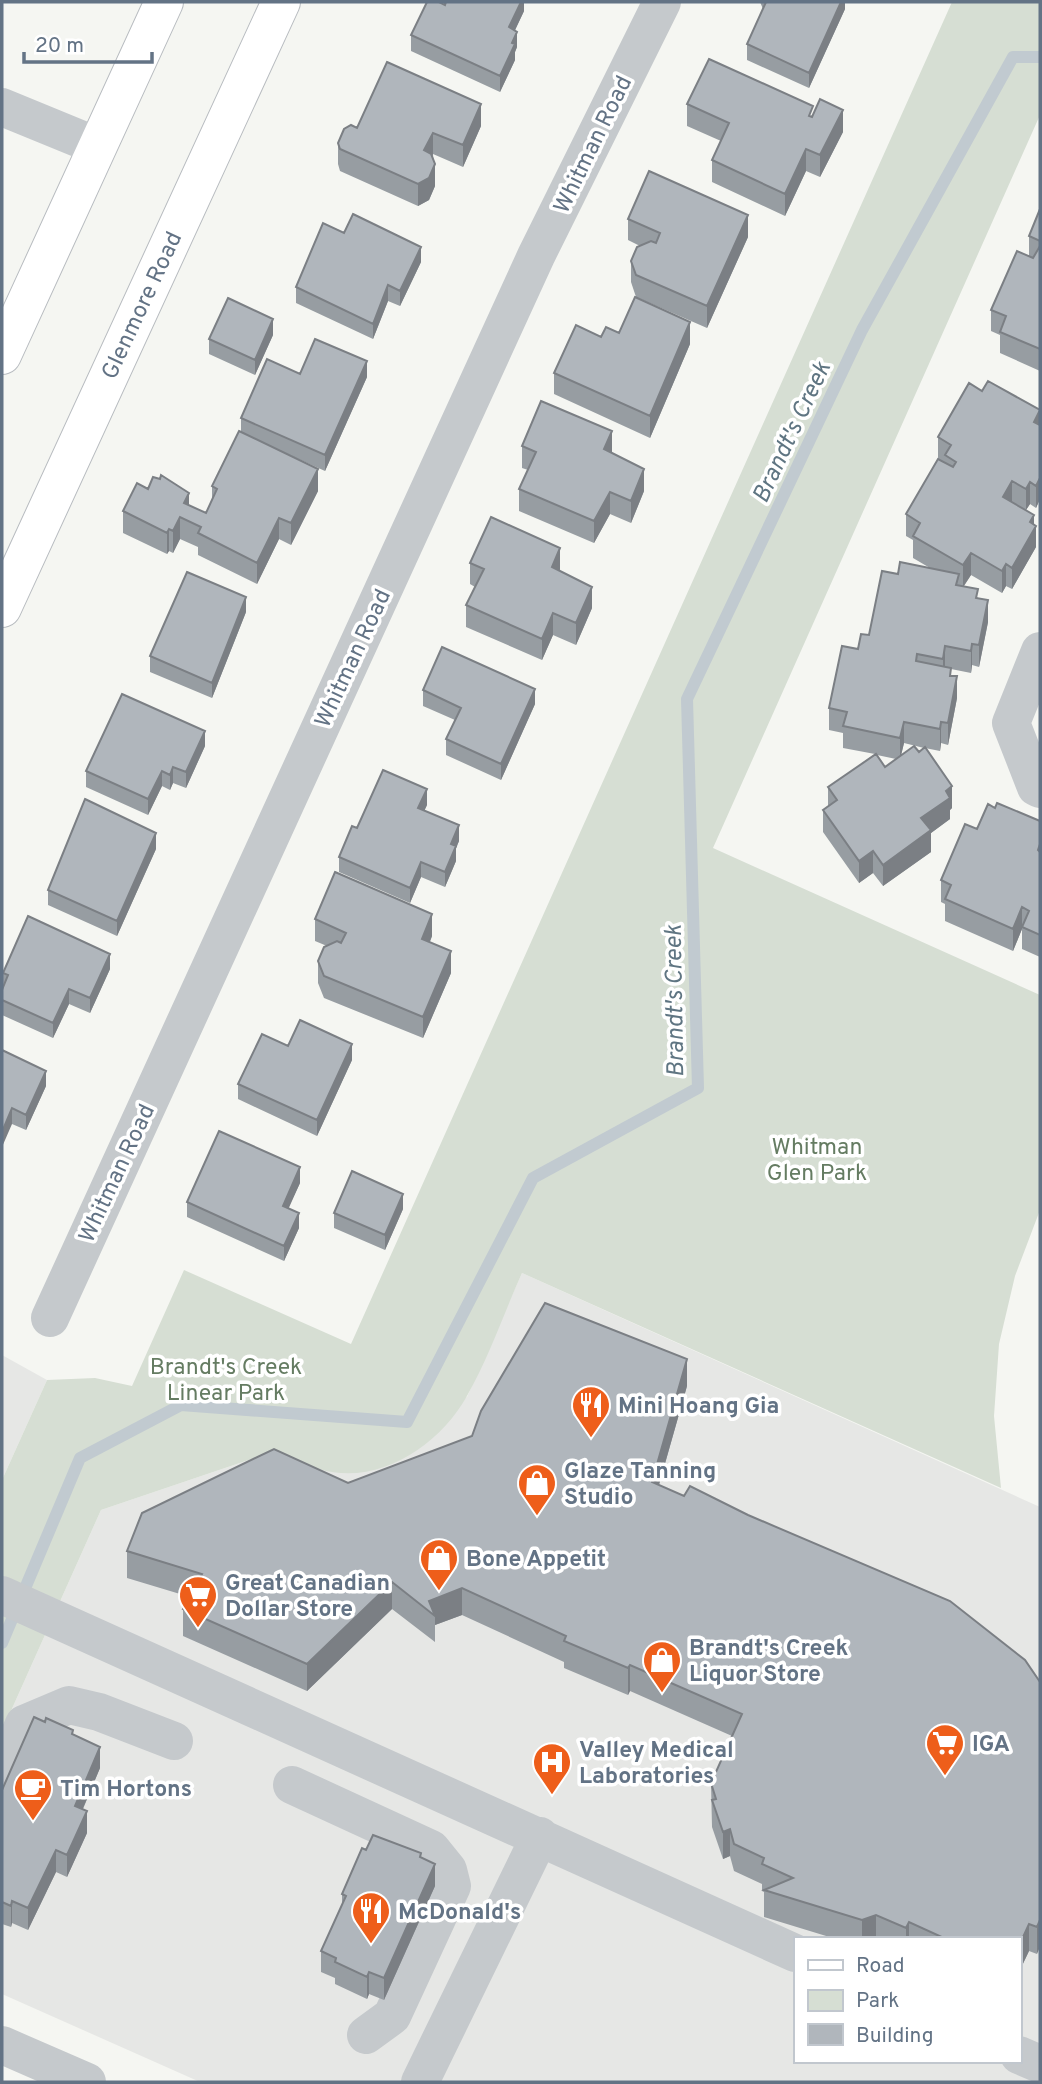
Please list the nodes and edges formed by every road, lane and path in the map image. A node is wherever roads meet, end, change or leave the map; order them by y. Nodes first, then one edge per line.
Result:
1 (164, 2) edge
2 (281, 2) edge
3 (663, 2) edge
4 (2, 107) edge
5 (97, 146) junction
6 (2, 355) edge
7 (2, 608) edge
8 (1040, 650) edge
9 (1040, 789) edge
10 (50, 1318) dead end
11 (2, 1595) edge
12 (174, 1741) dead end
13 (2, 1774) edge
14 (292, 1785) dead end
15 (540, 1836) junction
16 (794, 1953) edge
17 (366, 2035) dead end
18 (2, 2045) edge
19 (1021, 2056) edge
20 (1040, 2064) edge
21 (87, 2082) edge
22 (420, 2082) edge

1 - 5 main road
2 - 7 main road, Glenmore Road
3 - 10 street, Whitman Road
4 - 5 street
5 - 6 main road
8 - 9 street
11 - 15 street
12 - 13 street
14 - 17 street
15 - 16 street
15 - 22 street
18 - 21 street
19 - 20 street

